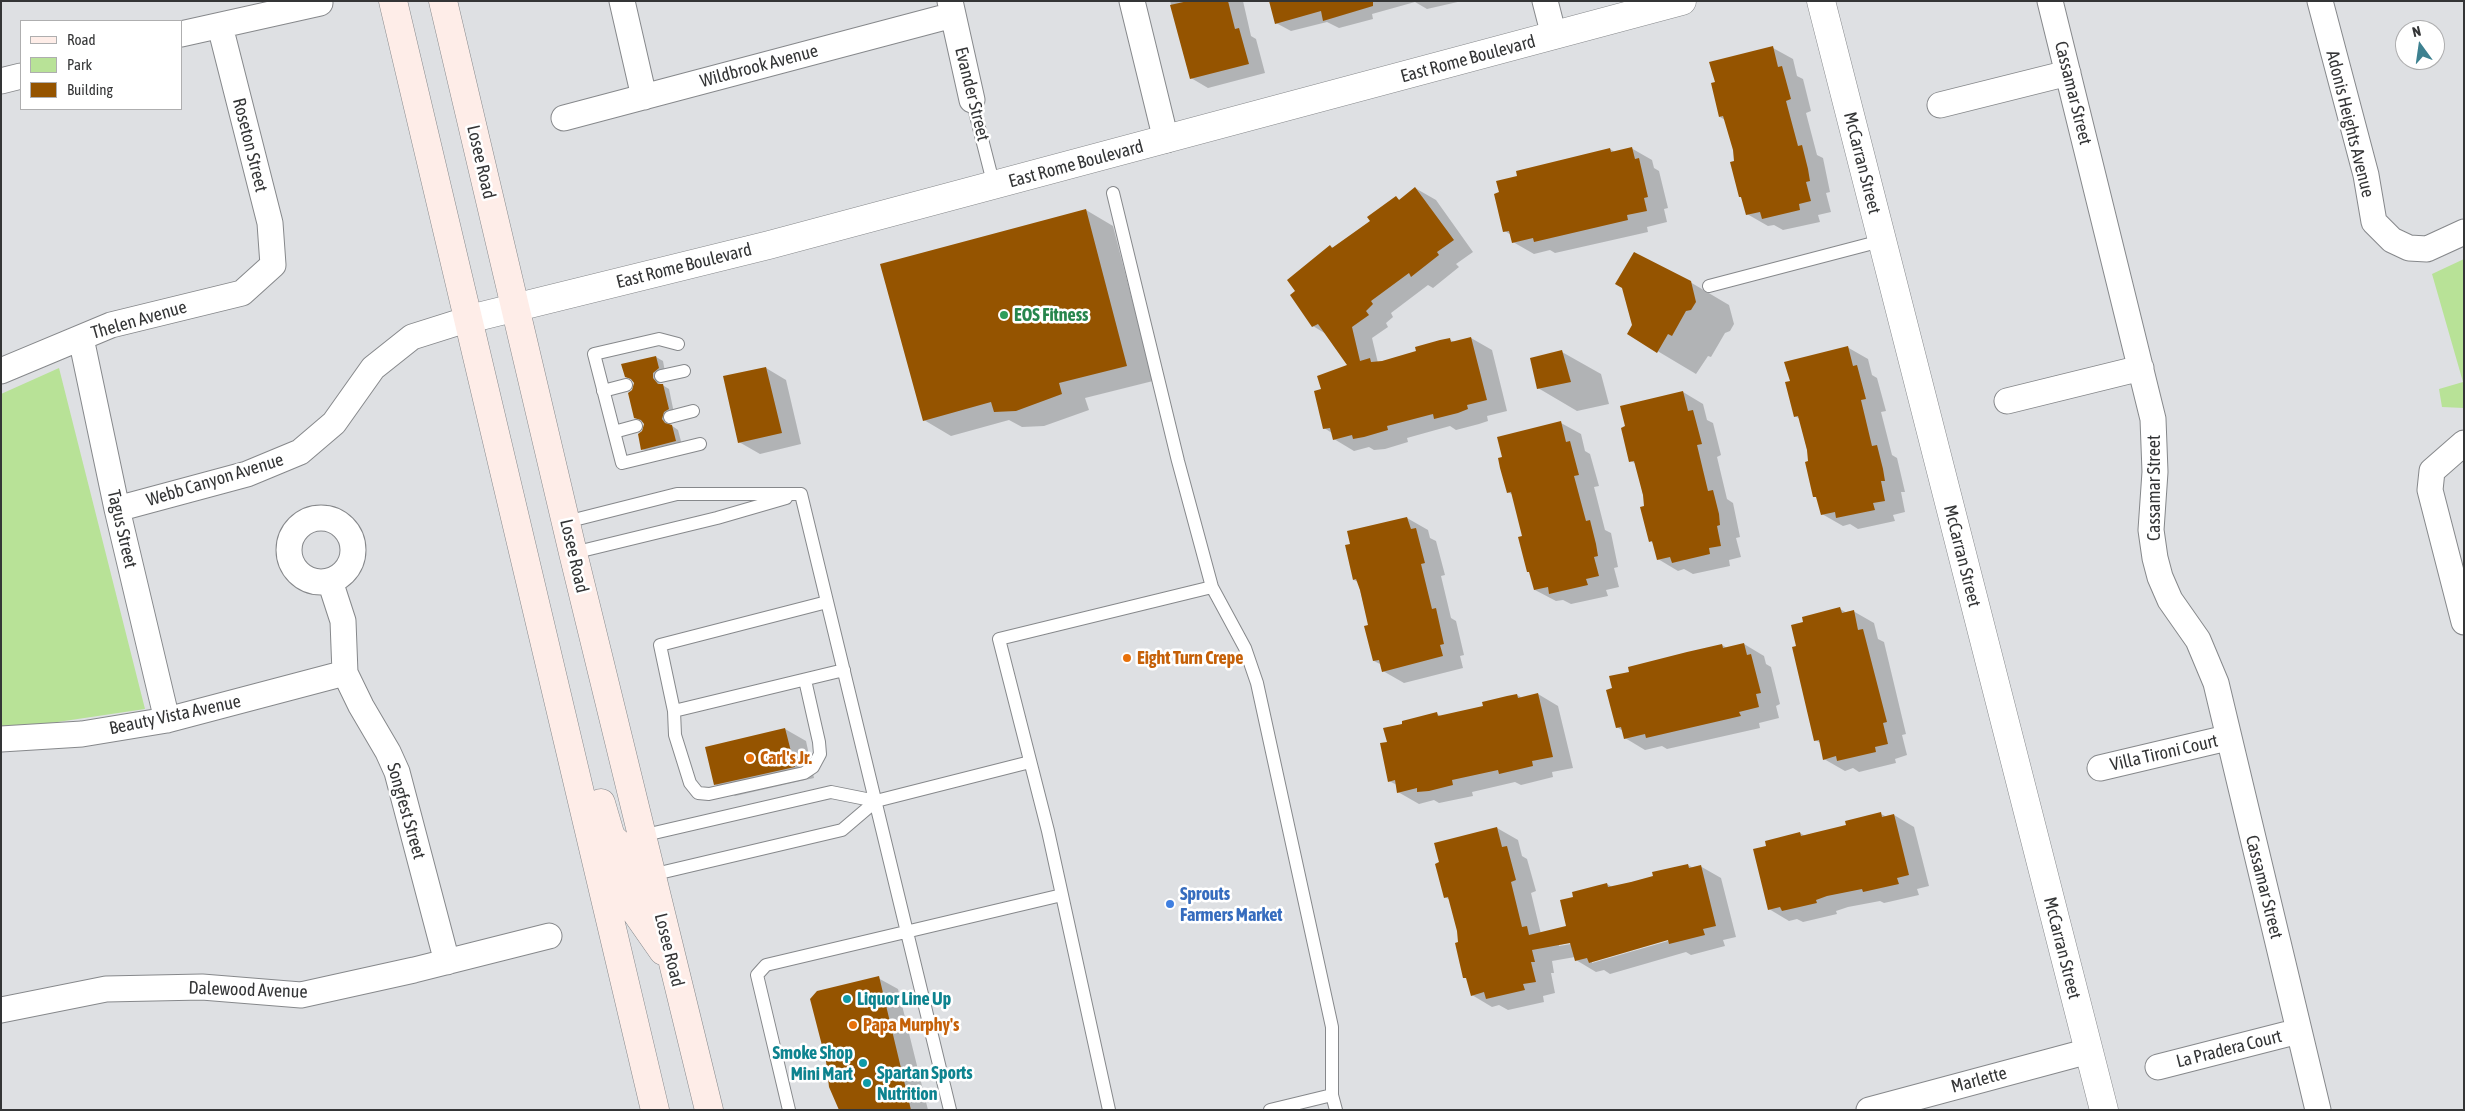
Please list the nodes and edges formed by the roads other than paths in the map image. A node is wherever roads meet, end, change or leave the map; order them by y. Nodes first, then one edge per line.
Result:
1 (393, 1) edge
2 (443, 1) edge
3 (622, 1) edge
4 (1132, 1) edge
5 (1545, 1) edge
6 (1682, 1) edge
7 (1821, 1) edge
8 (2050, 1) edge
9 (2323, 2) edge
10 (320, 3) dead end
11 (952, 8) edge
12 (220, 26) junction
13 (182, 34) edge
14 (1554, 36) junction
15 (2068, 73) junction
16 (20, 76) edge
17 (1, 81) edge
18 (644, 97) junction
19 (972, 100) joint
20 (1940, 105) dead end
21 (564, 118) dead end
22 (1166, 140) junction
23 (994, 186) junction
24 (1113, 193) dead end
25 (2464, 232) edge
26 (1881, 241) junction
27 (273, 265) joint
28 (1709, 286) dead end
29 (515, 307) junction
30 (469, 319) junction
31 (81, 338) junction
32 (678, 344) dead end
33 (2141, 368) junction
34 (1, 371) edge
35 (684, 371) dead end
36 (661, 376) dead end
37 (626, 385) dead end
38 (603, 391) junction
39 (2007, 401) dead end
40 (693, 411) dead end
41 (670, 417) dead end
42 (636, 426) dead end
43 (614, 432) junction
44 (2464, 443) edge
45 (700, 444) dead end
46 (801, 494) junction
47 (117, 509) junction
48 (566, 522) junction
49 (572, 553) junction
50 (330, 581) dead end
51 (1212, 587) junction
52 (827, 602) junction
53 (2464, 622) edge
54 (844, 670) junction
55 (345, 674) junction
56 (805, 680) junction
57 (674, 711) junction
58 (167, 720) junction
59 (567, 737) junction
60 (2227, 738) junction
61 (1, 739) edge
62 (1030, 762) junction
63 (2100, 768) dead end
64 (876, 801) junction
65 (641, 836) junction
66 (595, 848) junction
67 (651, 875) junction
68 (1062, 895) junction
69 (908, 932) junction
70 (550, 936) dead end
71 (446, 962) junction
72 (672, 965) junction
73 (1, 1010) edge
74 (2299, 1031) junction
75 (2089, 1050) junction
76 (2158, 1067) dead end
77 (1332, 1095) junction
78 (1929, 1102) edge
79 (655, 1110) edge
80 (709, 1110) edge
81 (790, 1110) edge
82 (950, 1110) edge
83 (1109, 1110) edge
84 (1270, 1110) edge
85 (1336, 1110) edge
86 (1869, 1110) edge
87 (2104, 1110) edge
88 (2318, 1110) edge

1 - 30 main road
2 - 29 main road, Losee Road
3 - 18 street
4 - 22 street
5 - 14 street
6 - 14 street, East Rome Boulevard
7 - 26 street, McCarran Street
8 - 15 street, Cassamar Street
9 - 25 street, Adonis Heights Avenue
10 - 12 street
11 - 18 street, Wildbrook Avenue
11 - 19 street, Evander Street
12 - 13 street
12 - 27 street, Roseton Street
14 - 22 street, East Rome Boulevard
15 - 20 street
15 - 33 street, Cassamar Street
16 - 17 street
18 - 21 street, Wildbrook Avenue
19 - 23 lane, Evander Street
22 - 23 street, East Rome Boulevard
23 - 29 street, East Rome Boulevard
24 - 51 lane
26 - 28 lane
26 - 75 street, McCarran Street
27 - 31 street, Thelen Avenue
29 - 30 street, East Rome Boulevard
29 - 48 main road, Losee Road
30 - 47 street, Webb Canyon Avenue
30 - 59 main road
31 - 34 street, Thelen Avenue
31 - 47 street, Tagus Street
32 - 38 lane
33 - 39 street
33 - 60 street, Cassamar Street
35 - 36 lane
37 - 38 lane
38 - 43 lane
40 - 41 lane
42 - 43 lane
43 - 45 lane
44 - 53 street
46 - 48 lane
46 - 49 lane
46 - 52 lane
47 - 58 street, Tagus Street
48 - 49 main road, Losee Road
49 - 65 main road, Losee Road
50 - 55 street, Songfest Street
51 - 62 lane
51 - 77 lane
52 - 54 lane
52 - 57 lane
54 - 56 lane
54 - 64 lane
55 - 58 street, Beauty Vista Avenue
55 - 71 street, Songfest Street
56 - 57 lane
56 - 57 lane
58 - 61 street, Beauty Vista Avenue
59 - 66 main road
59 - 67 main road
60 - 63 street, Villa Tironi Court
60 - 74 street, Cassamar Street
62 - 64 lane
62 - 68 lane
64 - 65 lane
64 - 67 lane
64 - 69 lane
65 - 67 main road, Losee Road
66 - 72 main road
66 - 79 main road
67 - 72 main road, Losee Road
68 - 69 lane
68 - 83 lane
69 - 81 lane
69 - 82 lane
70 - 71 street, Dalewood Avenue
71 - 73 street, Dalewood Avenue
72 - 80 main road, Losee Road
74 - 76 street, La Pradera Court
74 - 88 street, Cassamar Street
75 - 78 street, Marlette
75 - 87 street, McCarran Street
77 - 84 lane
77 - 85 lane
78 - 86 street, Marlette

